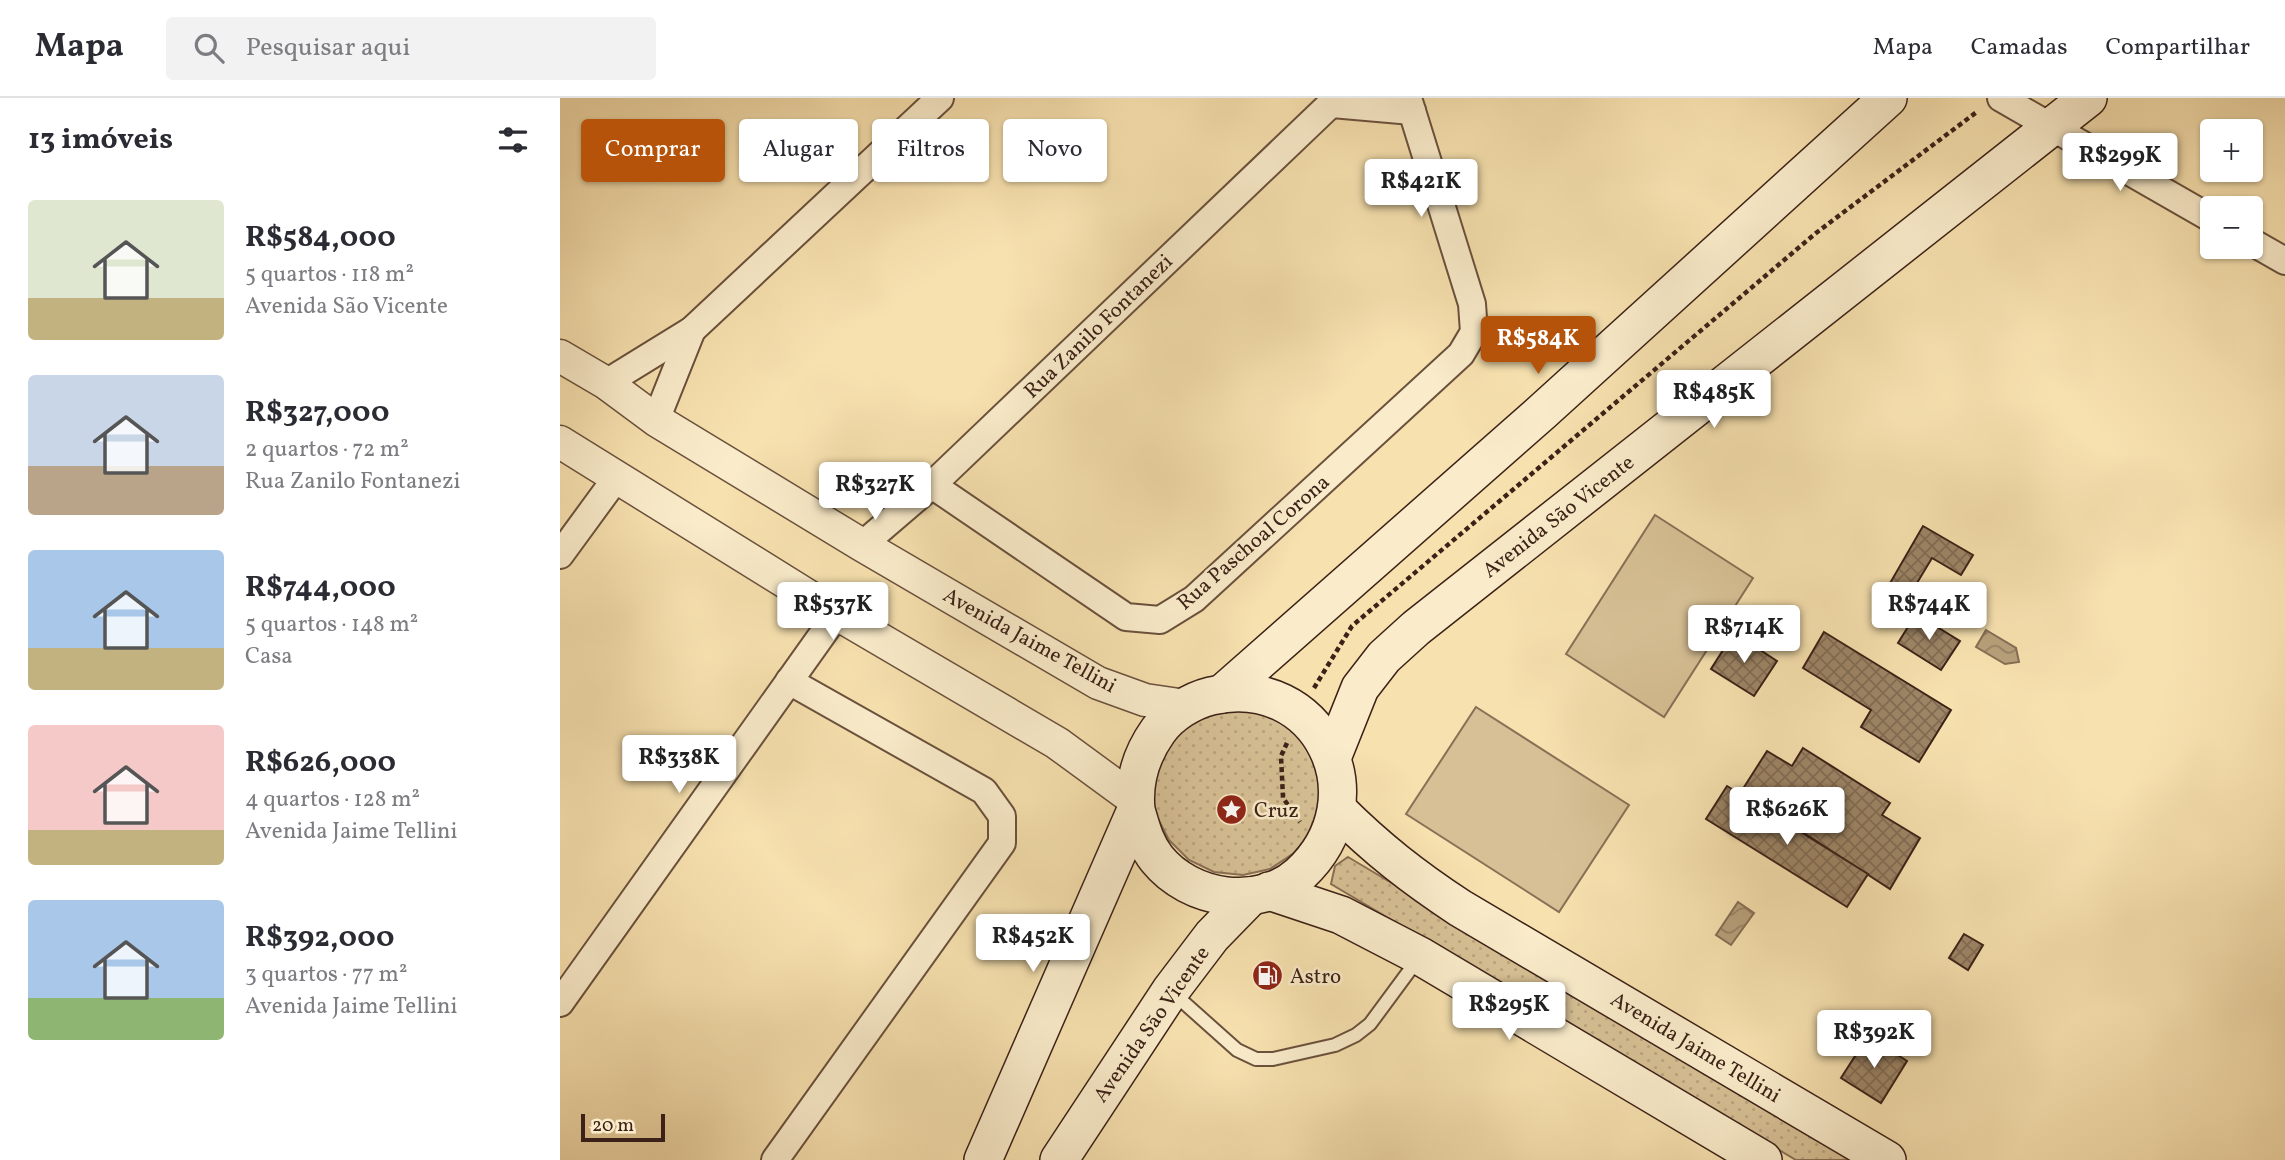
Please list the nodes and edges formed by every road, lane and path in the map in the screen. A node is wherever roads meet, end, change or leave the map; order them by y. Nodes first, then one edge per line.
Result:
1 (940, 98) edge
2 (1888, 98) edge
3 (2088, 98) edge
4 (1334, 101) edge
5 (1993, 102) edge
6 (1410, 104) edge
7 (2053, 126) junction
8 (2200, 212) edge
9 (2263, 248) edge
10 (2285, 261) edge
11 (692, 330) junction
12 (560, 356) edge
13 (606, 383) junction
14 (656, 419) junction
15 (560, 442) edge
16 (617, 477) junction
17 (932, 485) junction
18 (862, 545) junction
19 (560, 555) edge
20 (837, 614) junction
21 (789, 681) junction
22 (1222, 694) junction
23 (1186, 706) junction
24 (1298, 713) junction
25 (1332, 758) junction
26 (1135, 805) junction
27 (1337, 809) junction
28 (1320, 852) junction
29 (1260, 893) junction
30 (1420, 956) junction
31 (1171, 990) junction
32 (560, 1003) edge
33 (775, 1160) edge
34 (983, 1160) edge
35 (1059, 1160) edge
36 (1763, 1160) edge
37 (1887, 1160) edge

1 - 11 street
2 - 22 main road
3 - 7 main road, Avenida São Vicente
4 - 6 street, Rua Zanilo Fontanezi
4 - 17 street, Rua Zanilo Fontanezi
5 - 7 street
5 - 24 path
6 - 17 street, Rua Paschoal Corona
7 - 8 street
7 - 25 main road, Avenida São Vicente
9 - 10 street
11 - 13 street
11 - 14 street
12 - 13 street, Avenida Jaime Tellini
13 - 14 street, Avenida Jaime Tellini
14 - 18 street, Avenida Jaime Tellini
15 - 16 street
16 - 19 street
16 - 20 street
17 - 18 street, Rua Zanilo Fontanezi
18 - 23 street, Avenida Jaime Tellini
20 - 21 street
20 - 26 street
21 - 32 street
21 - 33 street
22 - 23 main road
22 - 24 main road
23 - 26 main road
24 - 25 main road
24 - 28 path
25 - 27 main road
26 - 29 main road
26 - 34 main road
27 - 28 main road
27 - 37 main road, Avenida Jaime Tellini
28 - 29 main road
29 - 30 main road
29 - 31 main road, Avenida São Vicente
30 - 31 lane
30 - 36 main road
31 - 35 main road, Avenida São Vicente

